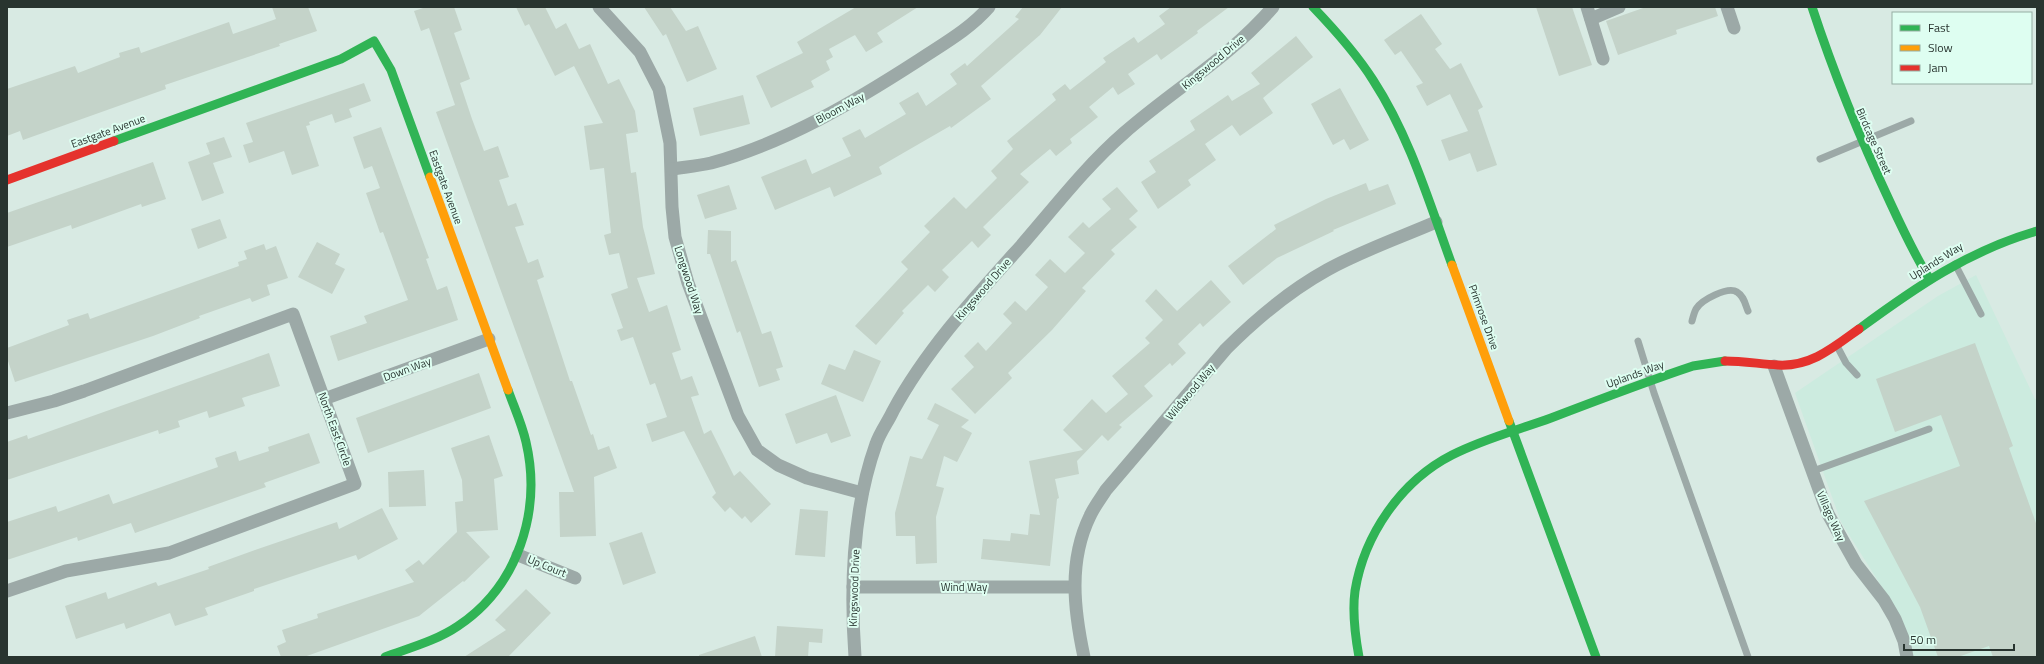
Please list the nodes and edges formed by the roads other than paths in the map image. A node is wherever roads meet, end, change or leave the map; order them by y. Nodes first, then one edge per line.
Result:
1 (599, 7) edge
2 (989, 7) edge
3 (1273, 7) edge
4 (1313, 7) edge
5 (1619, 7) edge
6 (1727, 7) edge
7 (1812, 7) edge
8 (1589, 13) edge
9 (1734, 28) dead end
10 (1603, 59) dead end
11 (1911, 121) dead end
12 (1861, 141) junction
13 (1820, 159) dead end
14 (672, 169) junction
15 (7, 180) edge
16 (1436, 222) junction
17 (2037, 231) edge
18 (1954, 263) junction
19 (1929, 278) junction
20 (1748, 311) dead end
21 (1981, 314) dead end
22 (1692, 321) dead end
23 (489, 339) junction
24 (1638, 341) dead end
25 (1836, 344) junction
26 (1774, 366) junction
27 (1857, 375) dead end
28 (1650, 381) junction
29 (324, 399) junction
30 (7, 413) edge
31 (1929, 429) dead end
32 (1514, 431) junction
33 (1812, 471) junction
34 (862, 493) junction
35 (518, 555) junction
36 (575, 578) dead end
37 (853, 587) junction
38 (1074, 587) junction
39 (7, 591) edge
40 (385, 657) edge
41 (854, 657) edge
42 (1084, 657) edge
43 (1359, 657) edge
44 (1596, 657) edge
45 (1748, 657) edge
46 (1907, 657) edge

1 - 14 street, Longwood Way
2 - 14 street, Bloom Way
3 - 34 street, Kingswood Drive
4 - 16 street, Primrose Drive
5 - 8 street
6 - 9 street
7 - 12 street, Birdcage Street
8 - 10 street
11 - 12 lane
12 - 13 lane
12 - 19 street, Birdcage Street
14 - 34 street, Longwood Way
15 - 23 street, Eastgate Avenue
16 - 32 street, Primrose Drive
16 - 38 street, Wildwood Way
17 - 18 street, Uplands Way
18 - 19 street, Uplands Way
18 - 21 lane
19 - 25 street, Uplands Way
20 - 22 lane
23 - 29 street, Down Way
23 - 35 street, Eastgate Avenue
24 - 28 lane
25 - 26 street, Uplands Way
25 - 27 lane
26 - 28 street, Uplands Way
26 - 33 street, Village Way
28 - 32 street, Uplands Way
28 - 45 lane
29 - 30 street, North East Circle
29 - 39 street, North East Circle
31 - 33 lane
32 - 43 street, Uplands Way
32 - 44 street, Primrose Drive
33 - 46 street, Village Way
34 - 37 street, Kingswood Drive
35 - 36 street, Up Court
35 - 40 street, Eastgate Avenue
37 - 38 street, Wind Way
37 - 41 street, Kingswood Drive
38 - 42 street, Wildwood Way

